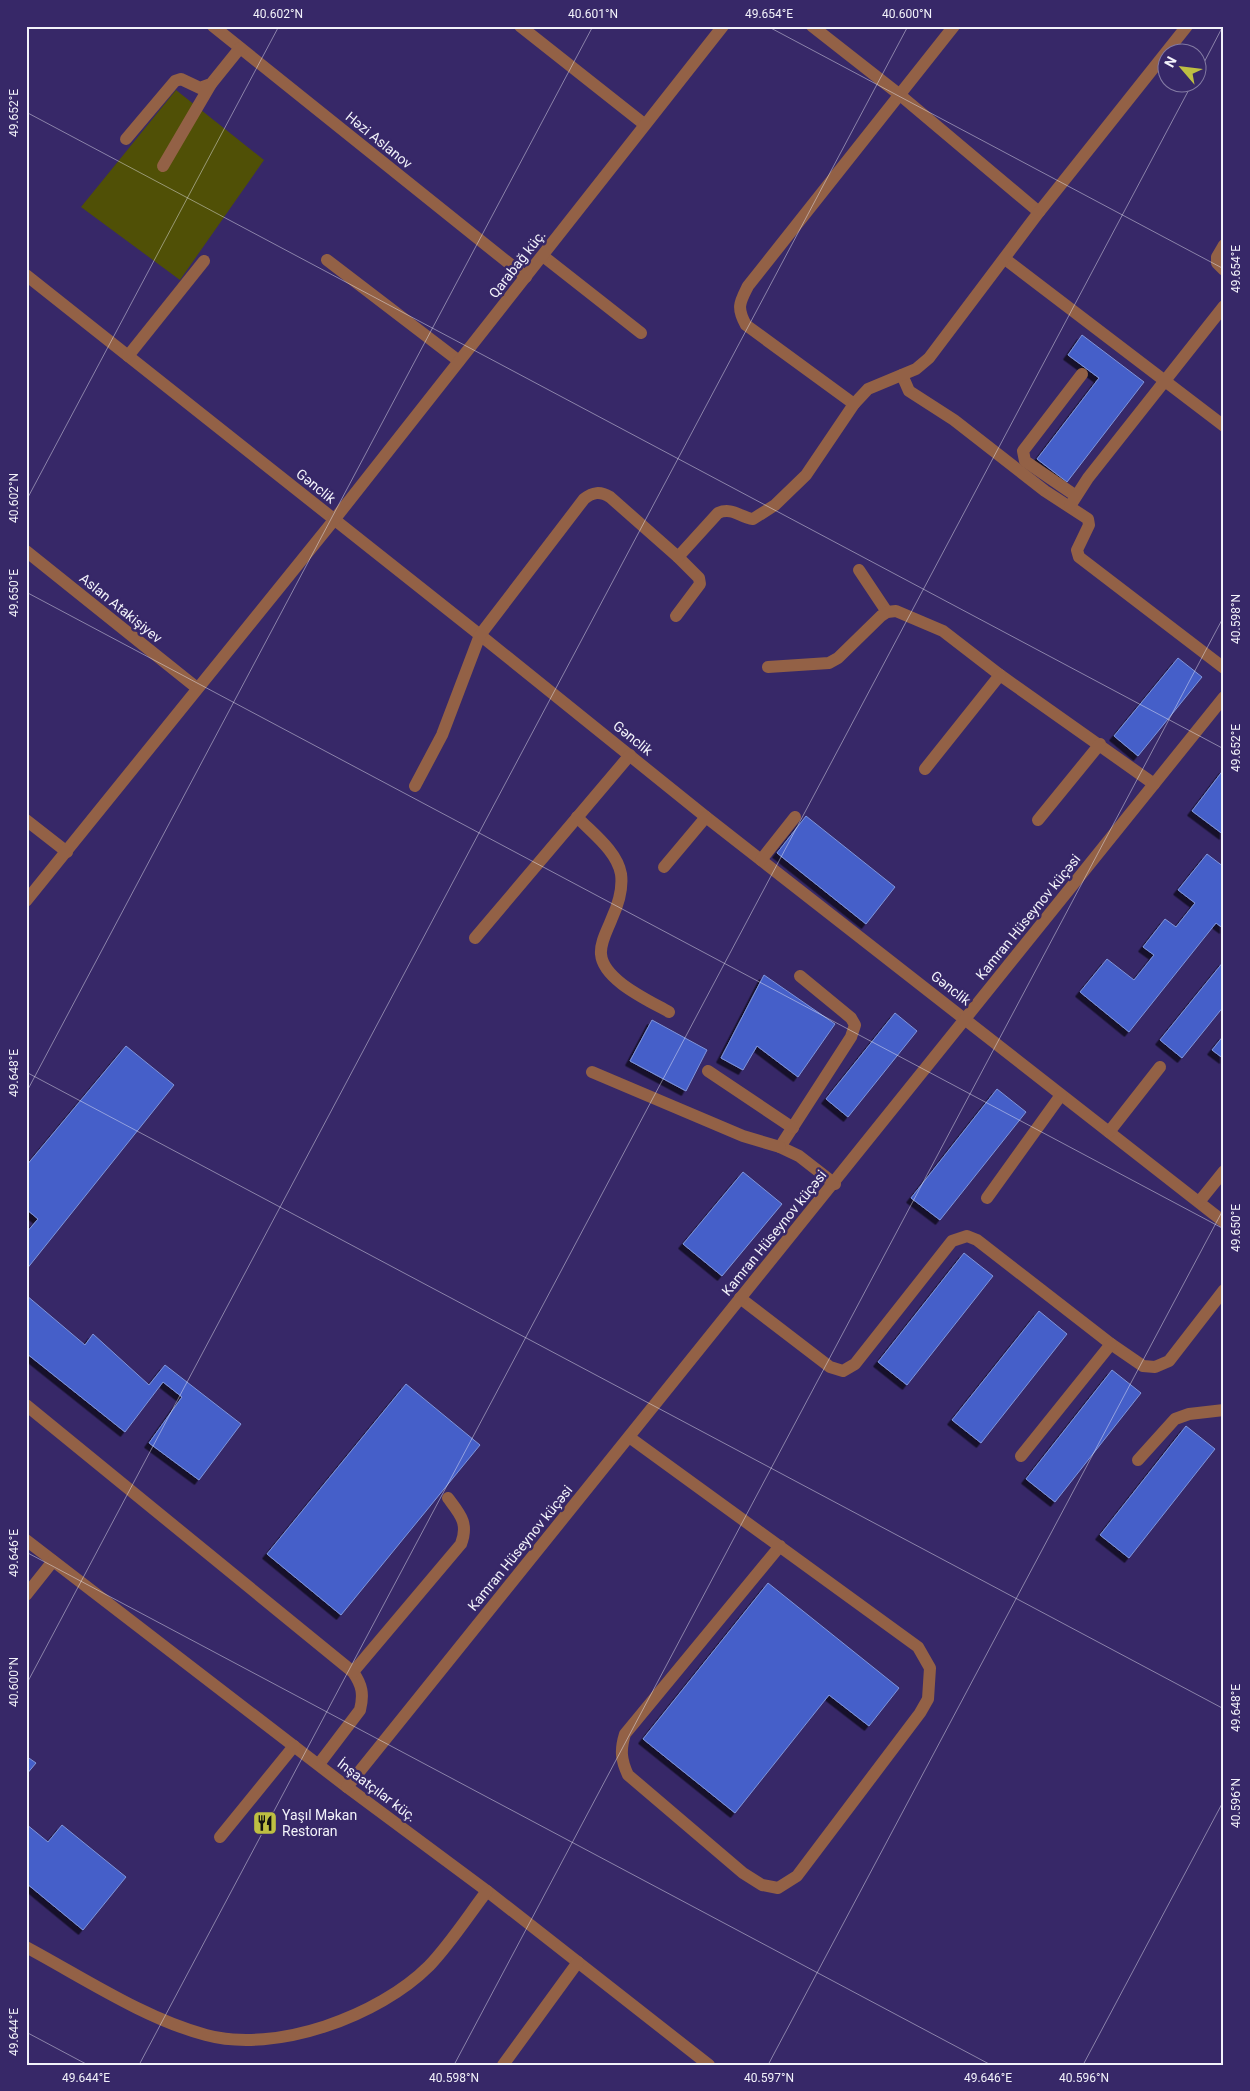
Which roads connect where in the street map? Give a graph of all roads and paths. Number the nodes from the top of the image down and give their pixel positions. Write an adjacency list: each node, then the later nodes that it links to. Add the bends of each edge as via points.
1 (213, 26): 7 (street, Həzi Aslanov)
2 (520, 26): 10 (street)
3 (723, 26): 10 (street, Qarabağ küç.)
4 (812, 26): 9 (street)
5 (954, 26): 9 (street)
6 (1187, 26): 13 (street)
7 (240, 48): 8 (street); 21 (street, Həzi Aslanov)
8 (211, 84): 11 (street, via 200,88 181,79 175,81); 12 (street)
9 (900, 96): 13 (street); 29 (street, via 748,286 739,312 746,325)
10 (644, 124): 15 (street, Qarabağ küç.)
11 (126, 139)
12 (163, 166)
13 (1039, 212): 16 (street)
14 (1224, 245): 19 (street, via 1217,263)
15 (543, 256): 21 (street, Qarabağ küç.); 23 (street)
16 (1006, 259): 27 (street, via 929,358); 28 (street)
17 (327, 260): 25 (street)
18 (204, 261): 24 (street)
19 (1224, 270)
20 (26, 275): 24 (street, Gənclik)
21 (526, 277): 25 (street, Qarabağ küç.)
22 (1224, 306): 28 (street)
23 (641, 333)
24 (128, 356): 32 (street, Gənclik)
25 (459, 361): 32 (street, Qarabağ küç.)
26 (1082, 374): 31 (street, via 1023,451 1025,462)
27 (902, 375): 29 (street, via 868,389); 31 (street, via 910,391 954,420 1045,491)
28 (1165, 381): 30 (street); 31 (street)
29 (854, 404): 34 (street, via 806,475 776,505 754,520 734,511 718,513)
30 (1224, 426)
31 (1073, 501): 40 (street, via 1089,525 1077,550 1079,557)
32 (334, 520): 38 (street, Gənclik); 42 (street, Qarabağ küç.)
33 (26, 551): 42 (street, Aslan Atakişiyev)
34 (678, 557): 37 (street, via 699,578 700,584); 38 (street, via 610,497 590,494)
35 (859, 570): 36 (street)
36 (887, 612): 39 (street, via 829,663); 41 (street, via 896,611 943,631)
37 (676, 616)
38 (480, 635): 45 (street, Gənclik); 48 (street, via 442,735)
39 (768, 667)
40 (1224, 668)
41 (1000, 675): 44 (street); 46 (street)
42 (197, 688): 54 (street, Qarabağ küç.)
43 (1224, 697): 47 (street, Kamran Hüseynov küçəsi)
44 (1100, 744): 47 (street); 53 (street)
45 (630, 754): 49 (street); 50 (street, Gənclik)
46 (925, 770)
47 (1154, 784): 61 (street, Kamran Hüseynov küçəsi)
48 (415, 786)
49 (577, 817): 58 (street); 60 (street, via 611,853 621,873 616,910 603,940 601,954 605,967 632,990)
50 (706, 817): 55 (street, Gənclik); 56 (street)
51 (795, 817): 55 (street)
52 (26, 820): 54 (street)
53 (1038, 820)
54 (67, 852): 57 (street, Qarabağ küç.)
55 (761, 860): 61 (street, Gənclik)
56 (664, 867)
57 (26, 901)
58 (475, 938)
59 (800, 976): 66 (street, via 851,1018 855,1025 851,1037)
60 (668, 1012)
61 (966, 1018): 65 (street, Gənclik); 70 (street, Kamran Hüseynov küçəsi)
62 (1160, 1067): 67 (street)
63 (592, 1072): 68 (street, via 743,1136)
64 (708, 1072): 66 (street)
65 (1061, 1095): 67 (street, Gənclik); 71 (street)
66 (793, 1128): 68 (street)
67 (1109, 1132): 72 (street, Gənclik)
68 (780, 1148): 70 (street, via 799,1156)
69 (1224, 1171): 72 (street)
70 (834, 1184): 75 (street, Kamran Hüseynov küçəsi)
71 (987, 1198)
72 (1199, 1202): 73 (street, Gənclik)
73 (1224, 1222)
74 (1224, 1290): 76 (street, via 1169,1361 1155,1367 1143,1366)
75 (740, 1298): 76 (street, via 830,1366 843,1371 855,1364 952,1241 967,1236 977,1240); 79 (street, Kamran Hüseynov küçəsi)
76 (1111, 1344): 80 (street)
77 (26, 1405): 87 (street)
78 (1224, 1410): 81 (street, via 1189,1414 1176,1419)
79 (629, 1437): 84 (street); 90 (street, Kamran Hüseynov küçəsi)
80 (1021, 1456)
81 (1138, 1460)
82 (448, 1498): 87 (street, via 462,1518 465,1533 461,1544)
83 (26, 1540): 85 (street, İnşaatçılar küç.)
84 (780, 1546): 84 (street, via 918,1647 930,1668 928,1699 920,1713 797,1876 778,1888 762,1885 743,1873 628,1775 620,1748 625,1734)
85 (53, 1561): 86 (street); 88 (street, İnşaatçılar küç.)
86 (26, 1595)
87 (353, 1672): 89 (street, via 362,1684 360,1710)
88 (294, 1746): 89 (street, İnşaatçılar küç.); 91 (street)
89 (319, 1764): 90 (street, İnşaatçılar küç.)
90 (347, 1787): 92 (street, İnşaatçılar küç.)
91 (220, 1836)
92 (487, 1891): 93 (street, via 429,1965 404,1988 376,2006 333,2024 290,2035 225,2040 189,2030 143,2010); 94 (street, İnşaatçılar küç.)
93 (26, 1947)
94 (578, 1962): 95 (street); 96 (street, İnşaatçılar küç.)
95 (503, 2065)
96 (709, 2065)

